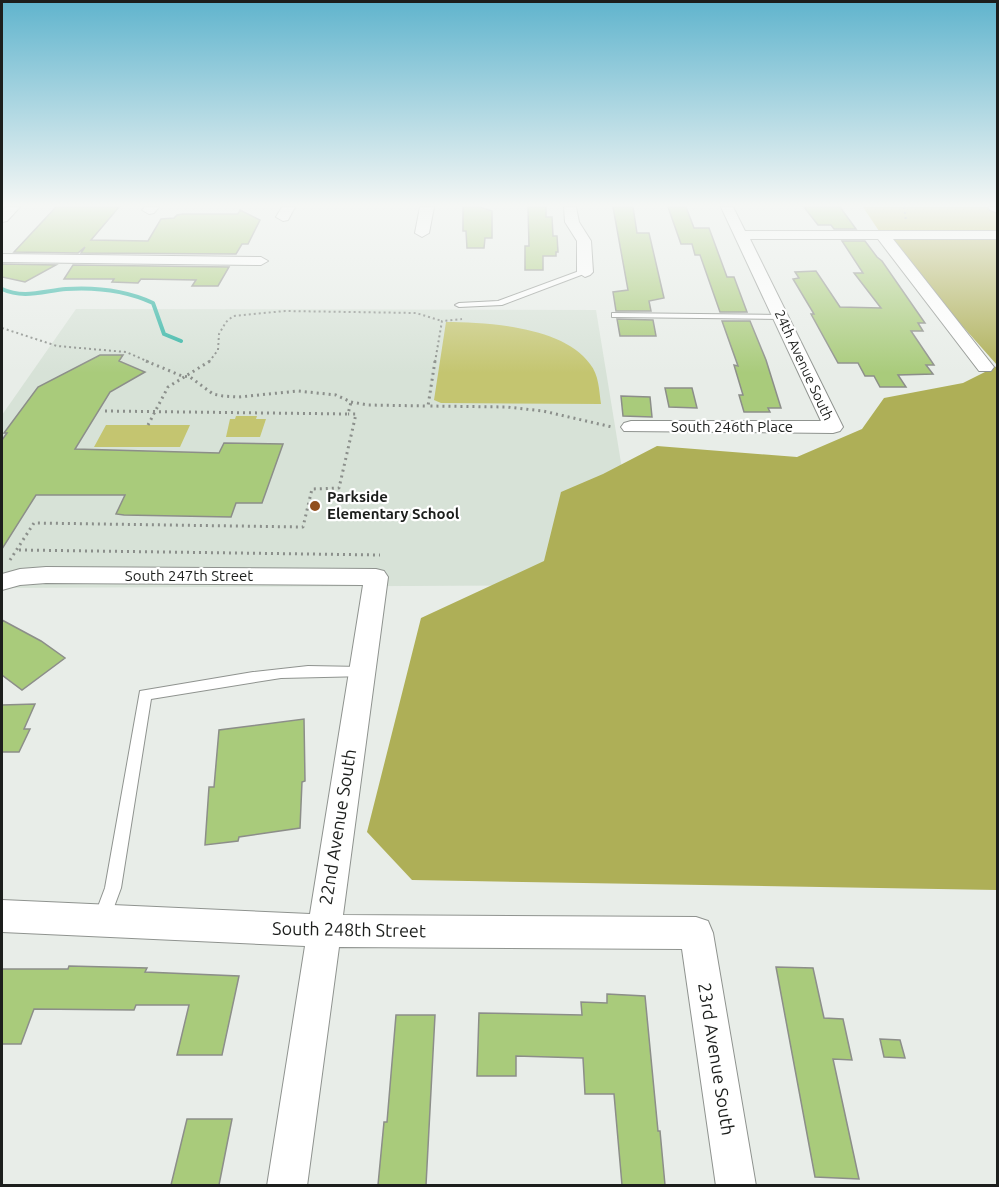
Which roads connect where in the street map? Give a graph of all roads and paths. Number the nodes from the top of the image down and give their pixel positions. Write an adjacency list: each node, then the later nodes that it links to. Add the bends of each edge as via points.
1 (585, 262): 4 (street)
2 (755, 262): 8 (street, 24th Avenue South)
3 (903, 262): 11 (street)
4 (585, 272): 5 (lane)
5 (498, 303): 6 (lane); 9 (path, via 500,307 475,318)
6 (459, 305)
7 (615, 315): 8 (lane)
8 (781, 317): 20 (street, 24th Avenue South)
9 (442, 321): 12 (path, via 416,313 293,311 233,316 219,334 218,350 207,364); 14 (path)
10 (2, 328): 12 (path, via 57,346 126,352)
11 (985, 367)
12 (188, 377): 13 (path, via 213,394 238,397 321,392); 16 (path, via 168,387)
13 (351, 402): 14 (path); 17 (path)
14 (428, 406): 19 (path, via 507,406)
15 (105, 411): 16 (path)
16 (155, 412): 17 (path); 18 (path)
17 (348, 414): 21 (path, via 356,414 339,488 312,489 303,527 34,524)
18 (148, 425)
19 (623, 427): 20 (street, South 246th Place)
20 (833, 427)
21 (19, 550): 22 (path); 23 (path)
22 (378, 566): 23 (street, South 247th Street, via 20,577); 24 (street, 22nd Avenue South)
23 (4, 573)
24 (362, 672): 26 (lane, via 338,669 145,695 113,888); 27 (street, 22nd Avenue South)
25 (2, 916): 26 (street, South 248th Street)
26 (100, 921): 27 (street, South 248th Street)
27 (322, 931): 28 (street, South 248th Street); 29 (street, 22nd Avenue South)
28 (696, 933): 30 (street, 23rd Avenue South)
29 (287, 1185)
30 (736, 1185)

